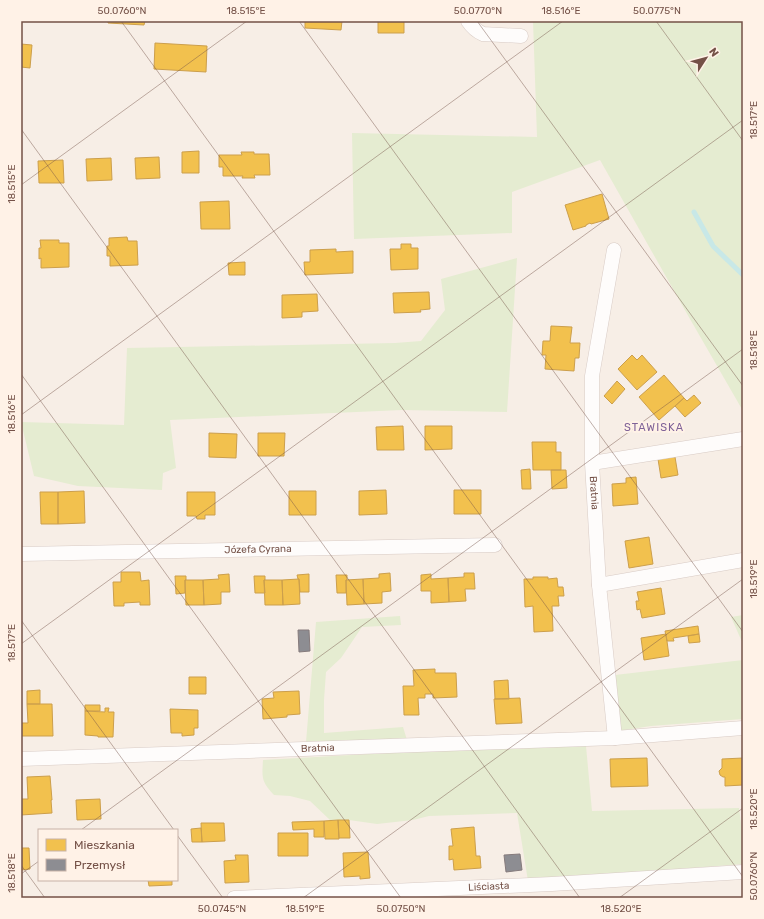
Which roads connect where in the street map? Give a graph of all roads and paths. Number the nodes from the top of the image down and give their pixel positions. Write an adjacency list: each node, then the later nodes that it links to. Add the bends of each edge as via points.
1 (468, 21): 2 (street, via 474,29 483,34)
2 (521, 36)
3 (614, 250): 5 (street, Bratnia, via 592,376)
4 (743, 439): 5 (street)
5 (592, 463): 9 (street, Bratnia)
6 (495, 545): 7 (street, Józefa Cyrana)
7 (21, 554)
8 (743, 560): 9 (street)
9 (599, 585): 11 (street, Bratnia)
10 (743, 728): 11 (street, Bratnia)
11 (615, 738): 12 (street, Bratnia)
12 (21, 760)
13 (743, 872): 14 (street, Liściasta, via 552,884)
14 (234, 898)

